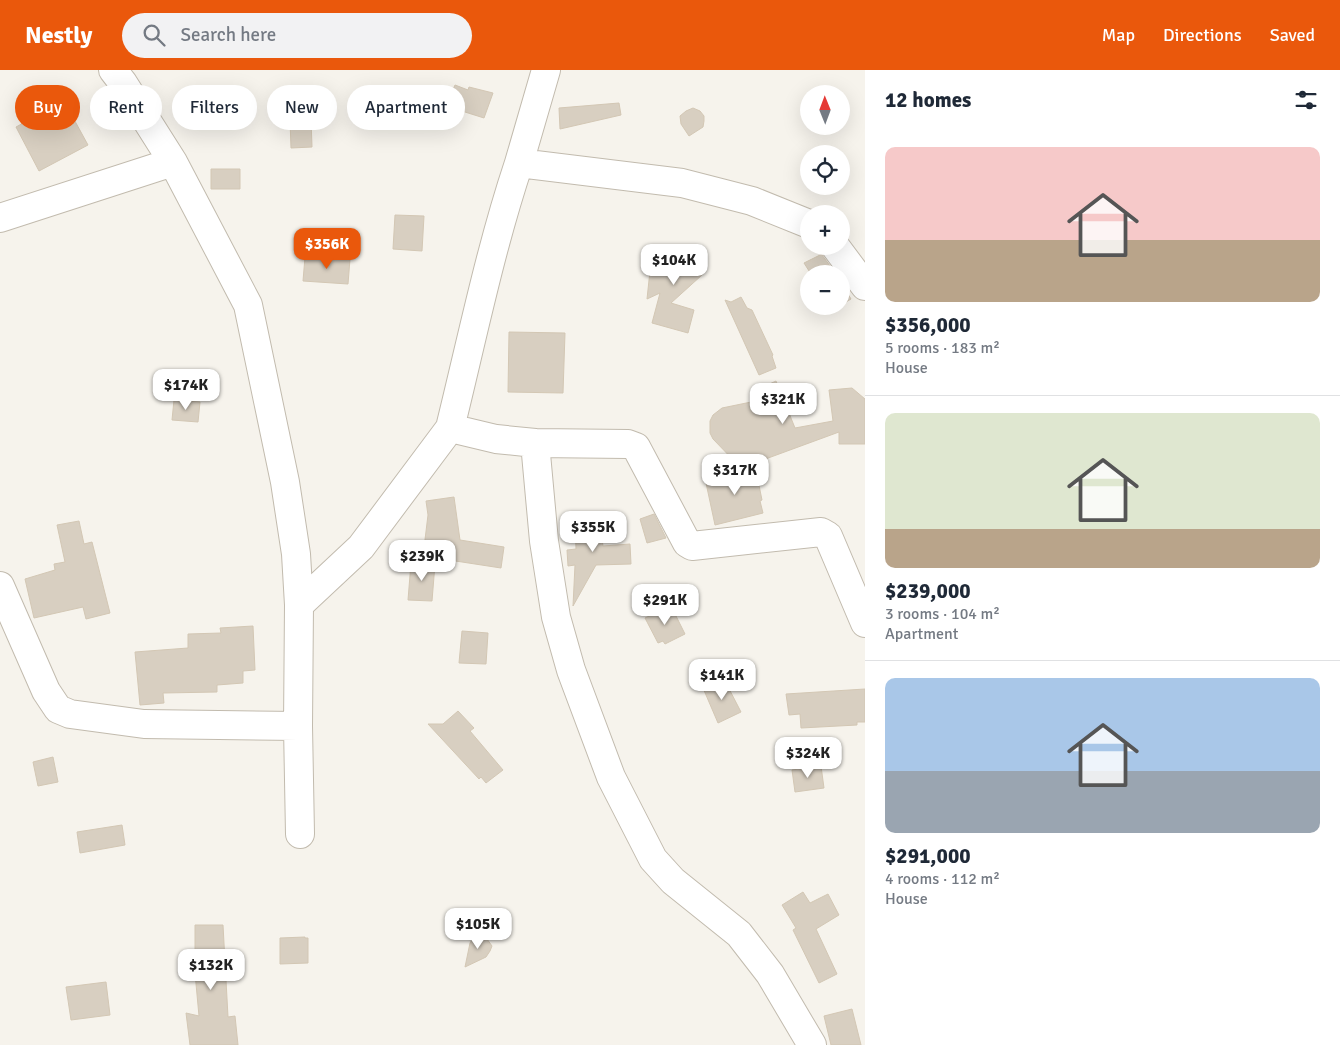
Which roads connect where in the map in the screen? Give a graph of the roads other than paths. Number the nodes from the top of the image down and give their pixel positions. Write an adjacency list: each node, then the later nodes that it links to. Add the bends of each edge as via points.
1 (113, 70): 3 (street)
2 (546, 70): 4 (street)
3 (173, 162): 5 (street); 12 (street, via 248,305 284,482 296,554)
4 (519, 163): 6 (street, via 682,183 752,201); 9 (street, via 487,269)
5 (0, 218)
6 (800, 220)
7 (842, 255): 8 (street)
8 (865, 286)
9 (450, 428): 10 (street, via 496,439); 12 (street, via 361,547)
10 (535, 442): 13 (street, via 628,444 636,447 687,543 692,546 822,532 828,536); 16 (street, via 544,541 556,617 571,670 611,778 653,859 673,881 739,934 770,974)
11 (0, 586): 14 (street, via 46,691 58,709 70,714 144,724)
12 (299, 605): 14 (street)
13 (865, 623)
14 (298, 726): 15 (street)
15 (300, 834)
16 (812, 1045)

